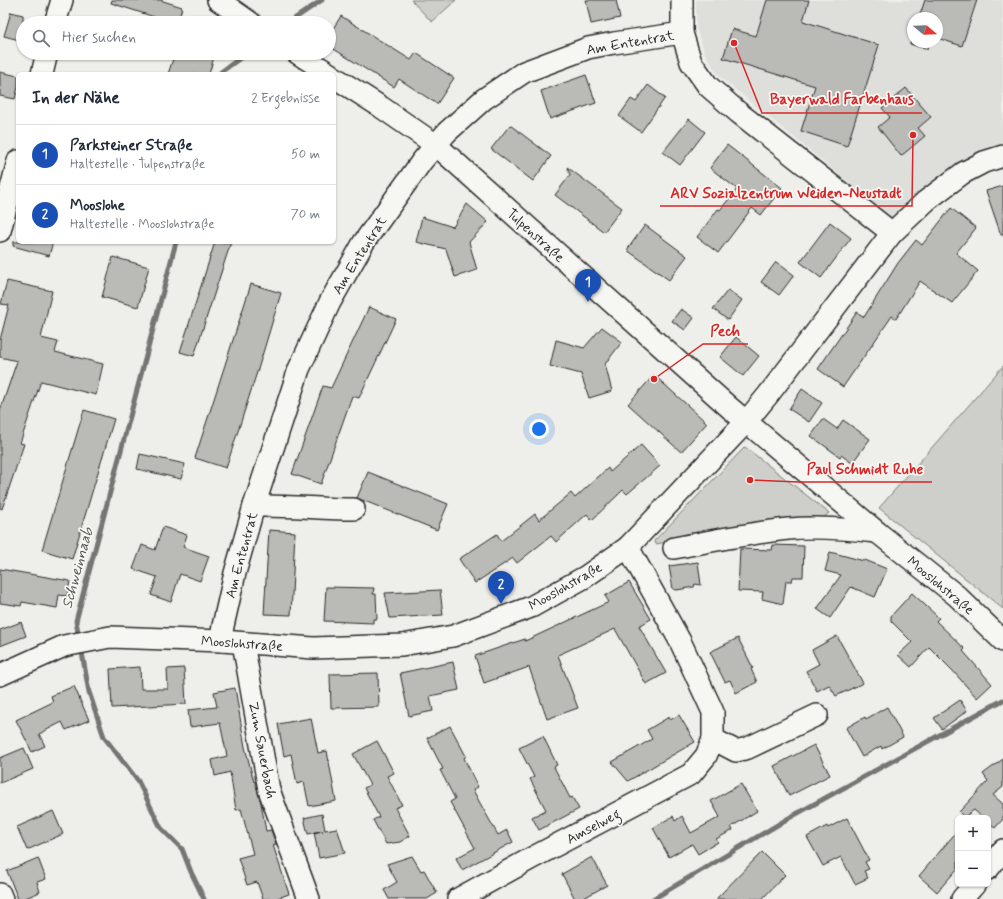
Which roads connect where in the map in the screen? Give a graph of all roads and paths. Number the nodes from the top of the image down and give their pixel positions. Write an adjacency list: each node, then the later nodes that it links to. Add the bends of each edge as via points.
1 (62, 0): 4 (street)
2 (218, 0): 5 (street)
3 (682, 0): 6 (street)
4 (57, 16)
5 (241, 16)
6 (682, 33): 12 (street, Am Ententrat, via 588,48 524,72 484,99); 16 (street, via 691,62 708,86)
7 (45, 60): 9 (street)
8 (308, 60): 10 (street)
9 (42, 72)
10 (327, 72)
11 (336, 78): 12 (street, Tulpenstraße)
12 (436, 145): 17 (street, Tulpenstraße); 18 (street, Am Ententrat, via 364,242 330,302 299,369)
13 (1003, 156): 16 (street, via 962,173 926,201)
14 (16, 169): 15 (street)
15 (0, 231)
16 (892, 233): 17 (street)
17 (746, 422): 20 (street, Mooslohstraße); 21 (street, Mooslohstraße)
18 (254, 506): 19 (street); 23 (street, Am Ententrat, via 235,572)
19 (354, 509)
20 (877, 532): 22 (street, via 790,529); 24 (street, Mooslohstraße, via 957,596)
21 (628, 547): 25 (street, Mooslohstraße, via 585,577 531,608 453,636 402,645 320,648); 28 (street, Amselweg, via 680,641 713,712)
22 (674, 548)
23 (222, 641): 25 (street, Mooslohstraße); 26 (street, Mooslohstraße, via 110,636 64,646)
24 (1003, 641)
25 (243, 642): 34 (street, Zum Sauerbach, via 269,790)
26 (0, 675)
27 (817, 715): 28 (street, via 748,748 736,751)
28 (713, 739): 35 (street, Amselweg, via 706,756 692,774)
29 (1003, 850): 30 (street)
30 (991, 865)
31 (972, 887): 36 (street)
32 (0, 894): 33 (street)
33 (2, 899)
34 (309, 899)
35 (458, 899)
36 (962, 899)

